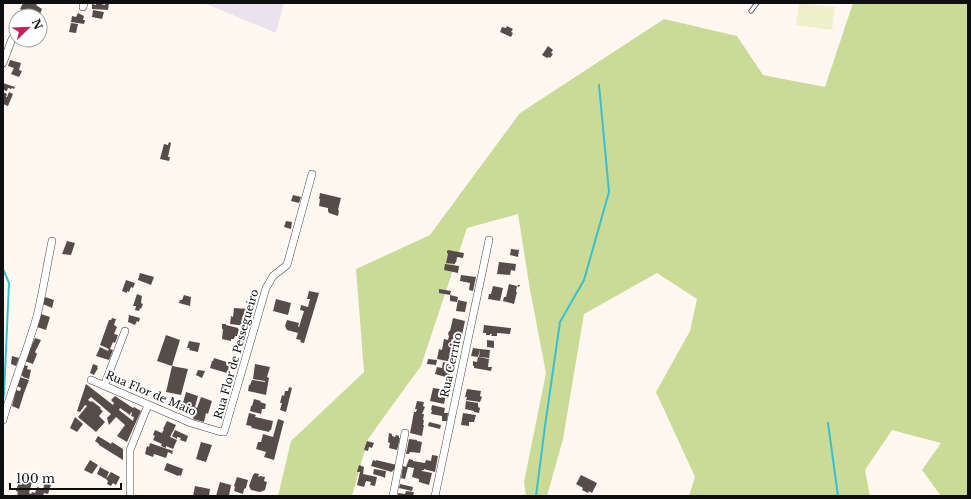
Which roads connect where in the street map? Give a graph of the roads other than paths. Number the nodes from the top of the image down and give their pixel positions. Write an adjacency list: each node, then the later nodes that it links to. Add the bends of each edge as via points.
1 (757, 3): 2 (lane)
2 (752, 11)
3 (9, 48): 4 (street)
4 (3, 63)
5 (312, 174): 13 (street, Rua Flor de Pessegueiro, via 287,265 273,276 266,288)
6 (489, 240): 17 (street, Rua Cerrito)
7 (52, 241): 12 (street, via 37,314)
8 (126, 331): 10 (street)
9 (91, 380): 10 (street, Rua Flor de Maio)
10 (104, 386): 11 (street, Rua Flor de Maio)
11 (148, 405): 13 (street, Rua Flor de Maio, via 191,423); 15 (street, via 130,450)
12 (3, 420)
13 (224, 432)
14 (405, 433): 16 (street)
15 (130, 496)
16 (393, 496)
17 (435, 496)

